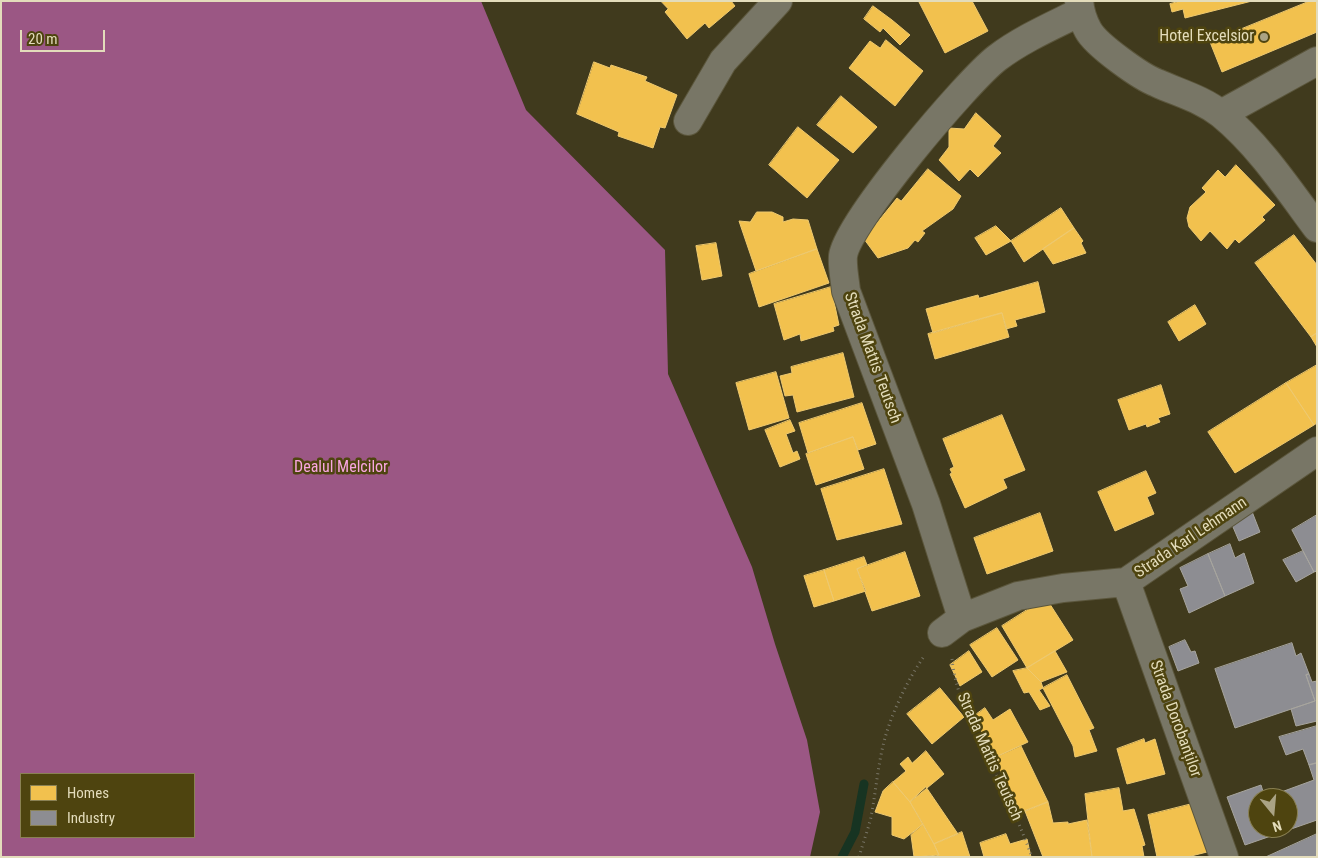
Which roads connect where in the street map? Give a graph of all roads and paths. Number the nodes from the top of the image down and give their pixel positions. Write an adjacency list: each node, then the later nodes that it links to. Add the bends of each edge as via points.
1 (778, 1): 5 (street, via 723,61)
2 (1080, 7): 4 (street, via 1089,32 1121,61 1155,83 1193,96); 9 (street, Strada Mattis Teutsch, via 996,59 953,102 863,214 843,256 846,291 926,504)
3 (1317, 61): 4 (street)
4 (1221, 114): 6 (street, via 1275,171)
5 (688, 121)
6 (1317, 228)
7 (1317, 451): 8 (street, Strada Karl Lehmann)
8 (1126, 582): 9 (street, Strada Karl Lehmann, via 1018,596); 12 (street, Strada Dorobanților)
9 (951, 626): 10 (path, via 914,670 891,721 871,816); 11 (path, Strada Mattis Teutsch, via 953,675)
10 (858, 857)
11 (1032, 857)
12 (1224, 857)

